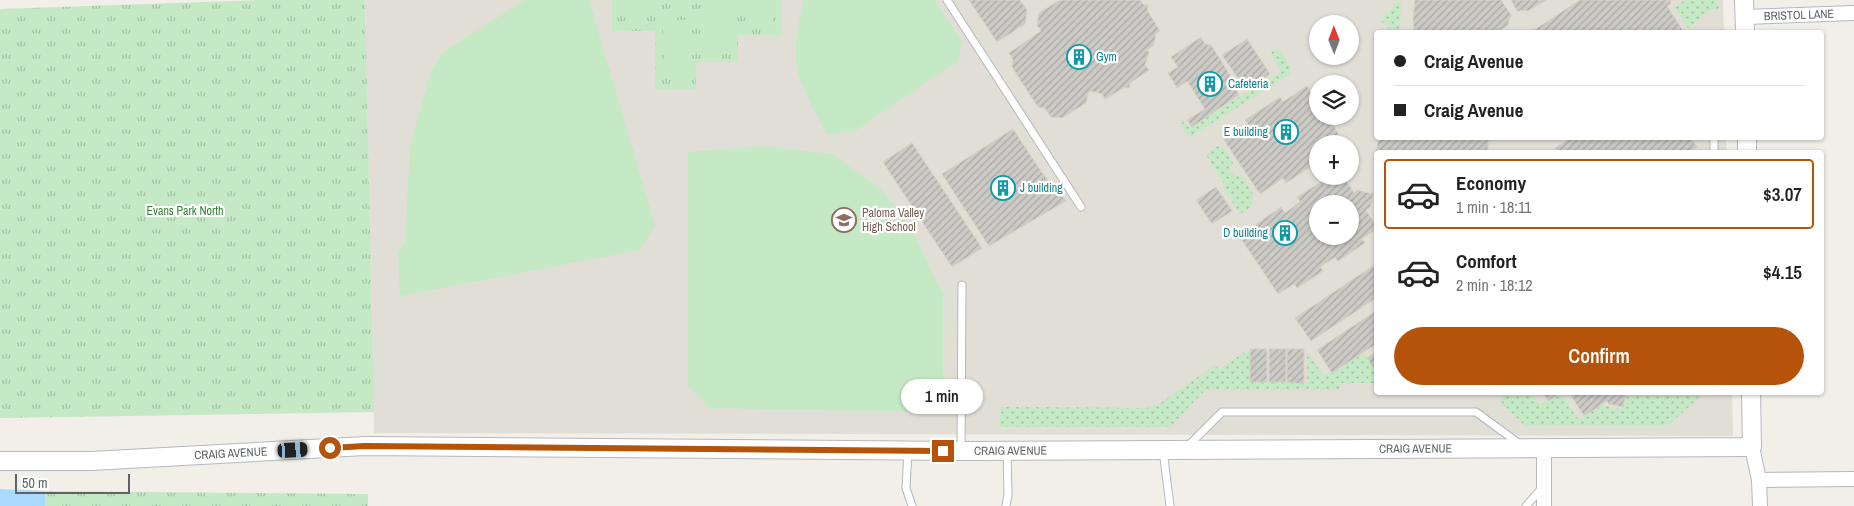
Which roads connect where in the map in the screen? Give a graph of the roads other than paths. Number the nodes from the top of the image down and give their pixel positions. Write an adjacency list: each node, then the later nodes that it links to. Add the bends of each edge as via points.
1 (947, 0): 4 (lane)
2 (1854, 14): 3 (street, BRISTOL LANE)
3 (1745, 17)
4 (1081, 207)
5 (962, 285): 13 (lane)
6 (1752, 395): 7 (street)
7 (1752, 447): 9 (street, CRAIG AVENUE); 17 (street)
8 (1525, 448): 9 (street, CRAIG AVENUE); 11 (street, CRAIG AVENUE); 11 (lane, via 1476,412 1222,412)
9 (1544, 448): 18 (street)
10 (1163, 450): 11 (street, CRAIG AVENUE); 14 (street, CRAIG AVENUE); 21 (lane)
11 (1184, 450)
12 (908, 451): 13 (street, CRAIG AVENUE); 15 (street, CRAIG AVENUE, via 365,446 91,461); 19 (lane, via 906,488)
13 (961, 451): 14 (street, CRAIG AVENUE)
14 (1007, 451): 20 (lane)
15 (0, 461)
16 (1854, 479): 17 (street)
17 (1759, 480): 24 (street)
18 (1544, 486): 22 (lane); 23 (street)
19 (912, 506)
20 (1006, 506)
21 (1170, 506)
22 (1526, 506)
23 (1544, 506)
24 (1760, 506)

